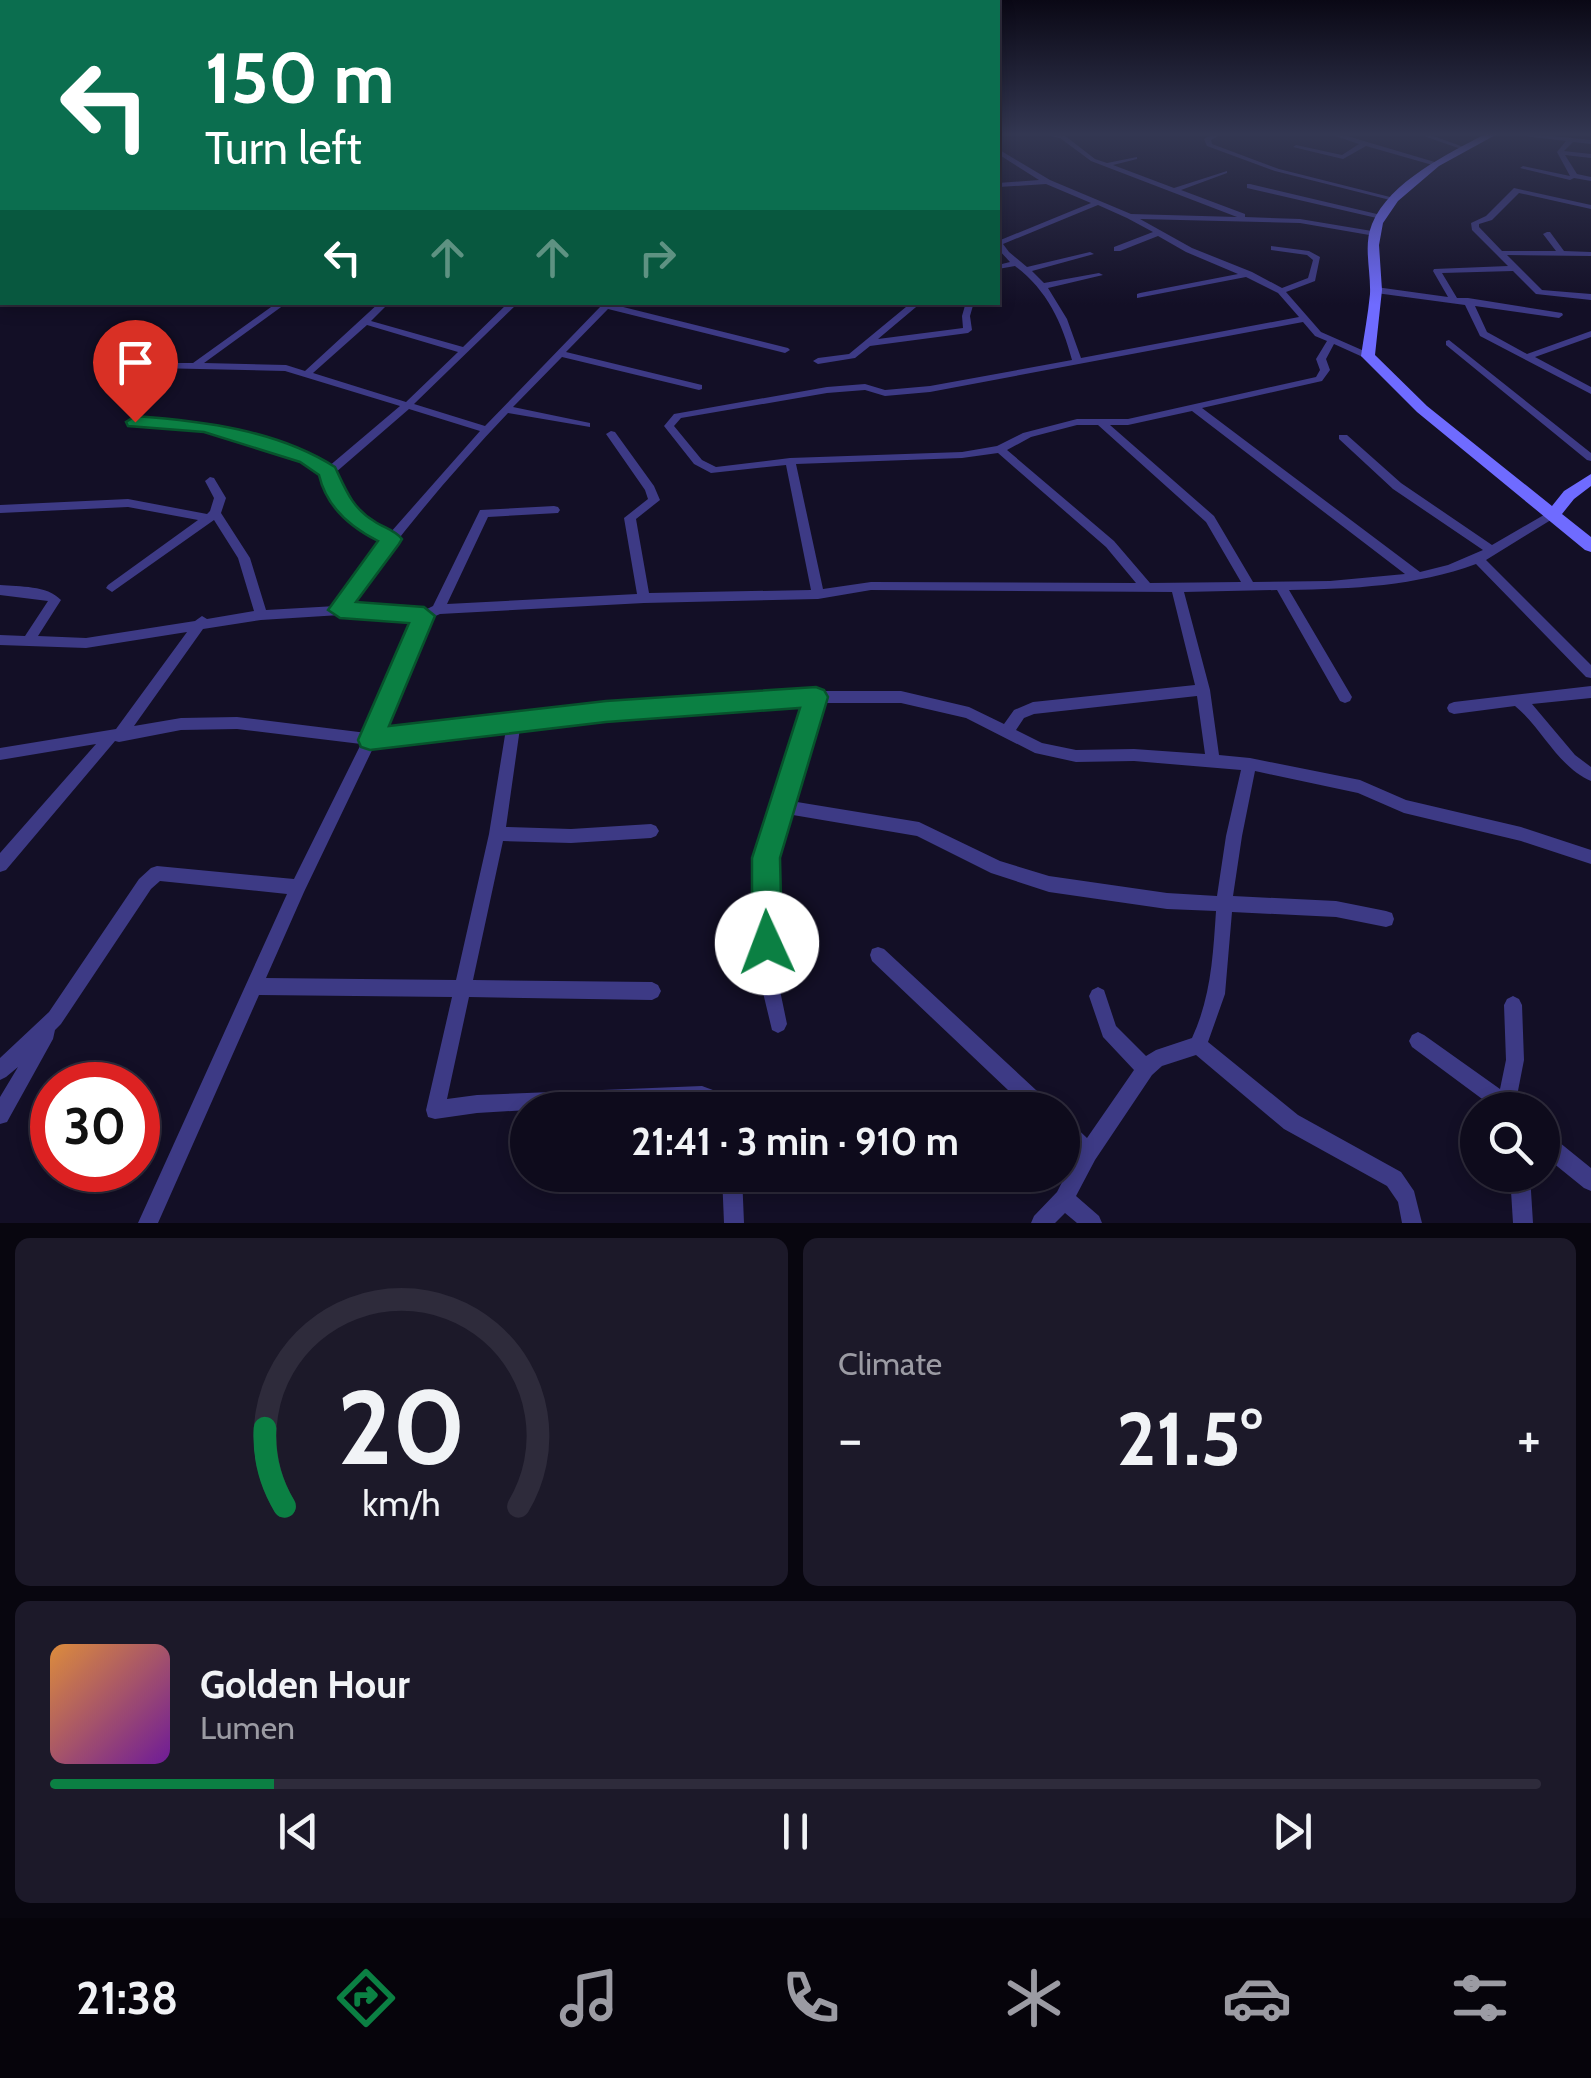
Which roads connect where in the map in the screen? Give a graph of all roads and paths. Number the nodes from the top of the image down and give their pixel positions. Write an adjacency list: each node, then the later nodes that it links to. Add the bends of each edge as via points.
1 (1066, 190): 11 (street)
2 (1175, 190): 15 (street)
3 (1267, 190): 14 (street)
4 (1357, 190): 10 (street)
5 (1406, 190): 10 (street)
6 (1517, 190): 23 (street, via 1475,223)
7 (1517, 190): 9 (street)
8 (1561, 190): 9 (street)
9 (1554, 198): 12 (street)
10 (1394, 200): 14 (street)
11 (1097, 203): 13 (street); 19 (street)
12 (1591, 207)
13 (1130, 216): 15 (street); 16 (street)
14 (1382, 217): 17 (street)
15 (1249, 219): 17 (street)
16 (1158, 233): 22 (street); 31 (street)
17 (1375, 234): 34 (street)
18 (1547, 234): 24 (street)
19 (1000, 243)
20 (1000, 245): 27 (street)
21 (1274, 248): 35 (street, via 1316,259 1312,279)
22 (1117, 249)
23 (1501, 253): 24 (street); 29 (street)
24 (1561, 253): 26 (street)
25 (1090, 254): 30 (street)
26 (1591, 254)
27 (1018, 262): 28 (street); 30 (street)
28 (1000, 266)
29 (1515, 268): 37 (street, via 1539,292); 38 (street, via 1437,271)
30 (1027, 270): 33 (street)
31 (1249, 274): 35 (street); 36 (street)
32 (1099, 275): 33 (street)
33 (1042, 286): 60 (street)
34 (1376, 290): 38 (street); 57 (street)
35 (1282, 291): 48 (street)
36 (1140, 296)
37 (1591, 297)
38 (1452, 298): 39 (street)
39 (1468, 301): 47 (street); 58 (street, via 1483,334)
40 (280, 305): 61 (street)
41 (383, 305): 49 (street)
42 (512, 305): 54 (street)
43 (600, 305): 46 (street)
44 (914, 305): 52 (street)
45 (969, 305): 52 (street, via 964,332)
46 (606, 307): 55 (street); 56 (street)
47 (1559, 315)
48 (1303, 320): 51 (street); 60 (street)
49 (364, 322): 54 (street); 63 (street)
50 (1591, 334): 58 (street)
51 (1332, 342): 57 (street); 67 (street, via 1319,379)
52 (870, 343): 59 (street, via 846,358)
53 (1449, 343): 76 (street)
54 (462, 350): 66 (street)
55 (785, 350)
56 (561, 354): 64 (street); 68 (street)
57 (1368, 356): 84 (street)
58 (1527, 357): 65 (street)
59 (818, 361)
60 (1078, 361): 77 (street, via 900,393 855,387 773,396 670,421 708,469)
61 (197, 364): 62 (street); 63 (street)
62 (154, 366)
63 (307, 374): 66 (street)
64 (699, 387)
65 (1591, 391)
66 (408, 404): 72 (street); 78 (street)
67 (1196, 408): 70 (street); 89 (street)
68 (506, 409): 71 (street); 72 (street)
69 (135, 422): 78 (street, via 240,434)
70 (1102, 423): 75 (street, via 1046,428); 90 (street, via 1210,520)
71 (586, 425)
72 (487, 430): 85 (street)
73 (612, 434): 97 (street, via 654,500 630,518)
74 (1343, 437): 87 (street, via 1397,486)
75 (1000, 450): 77 (street); 93 (street, via 1110,544)
76 (1591, 458)
77 (790, 461): 96 (street)
78 (328, 472): 85 (street, via 333,492 358,520)
79 (1591, 479): 84 (street)
80 (210, 481): 83 (street, via 220,498)
81 (0, 510): 83 (street, via 128,503)
82 (554, 510): 99 (street, via 484,513)
83 (212, 515): 92 (street); 100 (street, via 244,558)
84 (1553, 515): 86 (street); 87 (street)
85 (392, 539): 98 (street)
86 (1591, 546)
87 (1491, 550): 88 (street)
88 (1478, 559): 89 (street); 104 (street)
89 (1418, 577): 91 (street)
90 (1250, 587): 91 (street); 94 (street)
91 (1281, 587): 108 (street)
92 (112, 588)
93 (1147, 588): 94 (street); 96 (street, via 871,586)
94 (1177, 588): 105 (street)
95 (0, 590): 103 (street, via 55,600)
96 (818, 594): 97 (street)
97 (644, 598): 99 (street)
98 (340, 610): 99 (street); 100 (street)
99 (431, 612): 114 (street)
100 (260, 615): 101 (street)
101 (202, 622): 103 (street, via 86,644); 113 (street)
102 (0, 640): 103 (street)
103 (28, 641)
104 (1591, 673)
105 (1204, 690): 112 (street, via 1033,708); 116 (street)
106 (1591, 692): 109 (street)
107 (816, 697): 111 (street); 112 (street, via 901,697); 119 (street)
108 (1345, 697)
109 (1517, 700): 110 (street); 118 (street, via 1545,723 1569,760)
110 (1454, 708)
111 (514, 724): 114 (street); 121 (street)
112 (1006, 731): 116 (street, via 1040,750 1076,756)
113 (114, 737): 114 (street, via 181,724 237,723); 115 (street); 123 (street)
114 (370, 740): 124 (street)
115 (0, 754)
116 (1213, 760): 117 (street)
117 (1250, 764): 122 (street, via 1360,787 1404,806); 125 (street)
118 (1591, 775)
119 (781, 806): 125 (street, via 918,828 1026,880); 134 (street, via 766,858 768,976)
120 (651, 831): 121 (street)
121 (498, 834): 129 (street)
122 (1591, 857)
123 (0, 864)
124 (298, 887): 128 (street); 133 (street, via 157,873)
125 (1224, 907): 126 (street, via 1336,909); 136 (street, via 1223,976)
126 (1386, 918)
127 (878, 954): 139 (street)
128 (256, 986): 129 (street); 151 (street)
129 (462, 988): 130 (street); 142 (street, via 435,1110)
130 (652, 991)
131 (1098, 996): 137 (street, via 1114,1038)
132 (1513, 1004): 141 (street)
133 (55, 1018): 138 (street); 143 (street)
134 (778, 1024)
135 (1418, 1041): 140 (street)
136 (1198, 1045): 137 (street); 155 (street, via 1291,1122 1394,1179)
137 (1146, 1069): 145 (street)
138 (0, 1071)
139 (1024, 1092)
140 (1490, 1092)
141 (1512, 1092)
142 (510, 1106)
143 (0, 1115)
144 (1080, 1145): 145 (street)
145 (1088, 1152): 150 (street)
146 (1560, 1156): 147 (street)
147 (1591, 1181)
148 (733, 1192): 152 (street)
149 (1521, 1192): 156 (street)
150 (1064, 1199): 153 (street); 154 (street)
151 (148, 1223)
152 (734, 1223)
153 (1041, 1223)
154 (1092, 1223)
155 (1412, 1223)
156 (1523, 1223)

